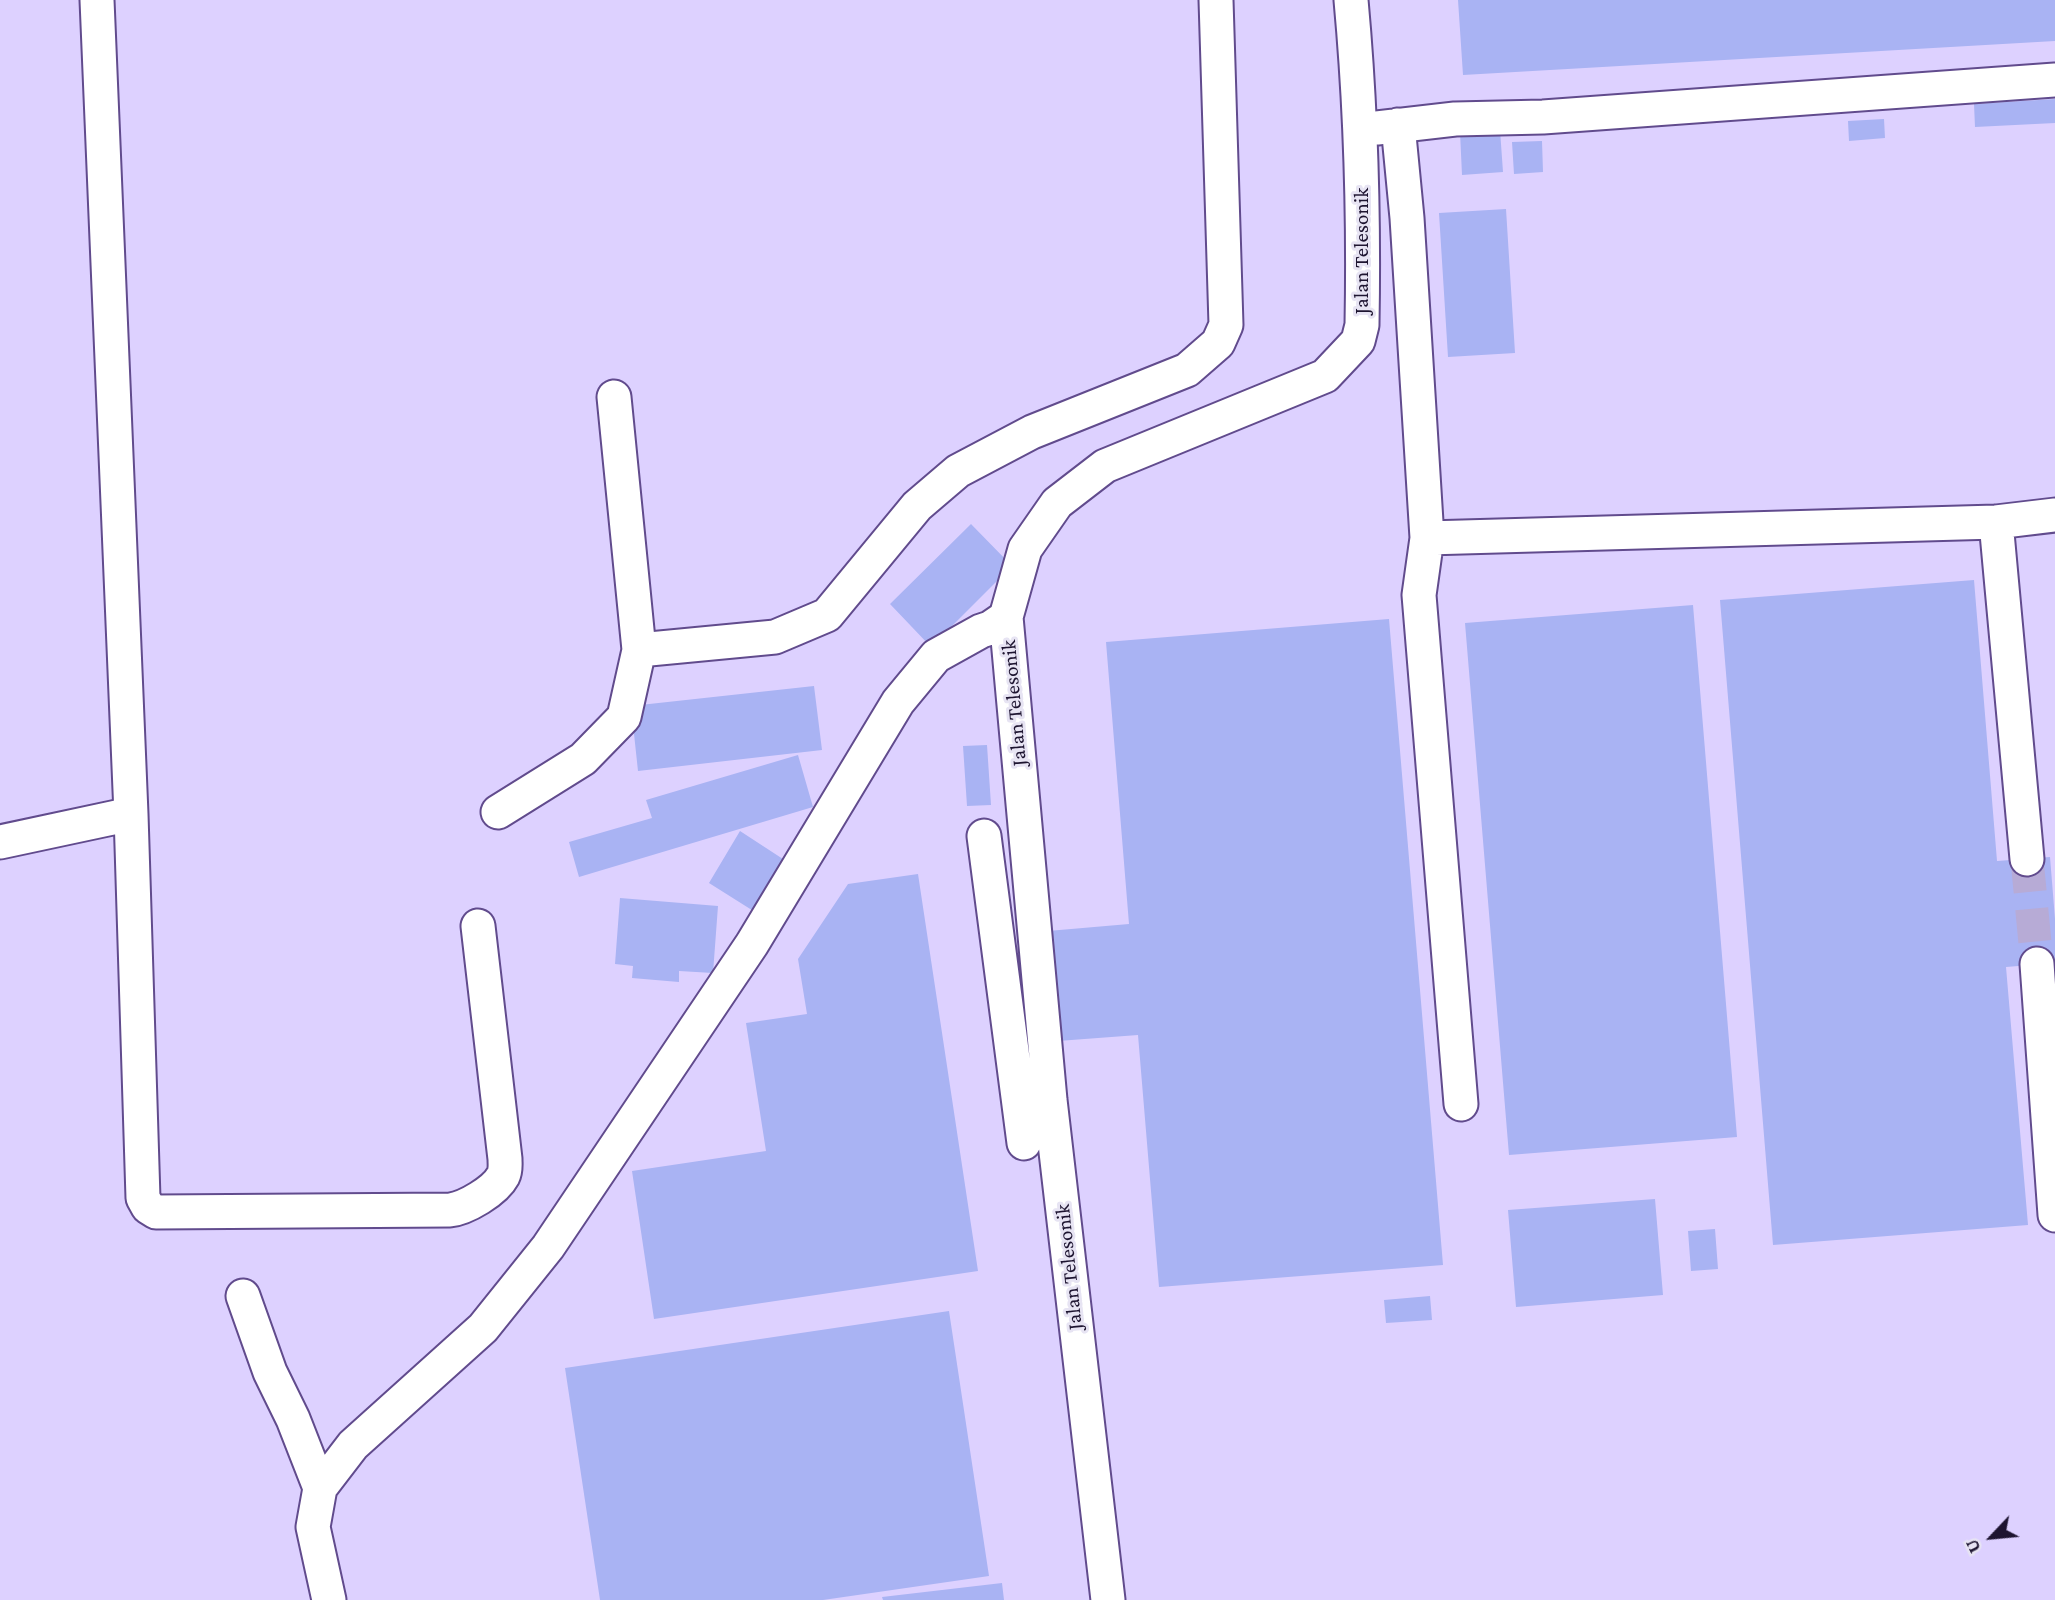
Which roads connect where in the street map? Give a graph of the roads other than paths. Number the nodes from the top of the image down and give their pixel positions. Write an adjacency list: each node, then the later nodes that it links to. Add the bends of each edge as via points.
1 (97, 0): 14 (street)
2 (1216, 0): 12 (street, via 1226,325 1217,343 1187,370 1032,432 958,471 917,506 827,615 775,637)
3 (1351, 0): 6 (street, Jalan Telesonik)
4 (2055, 80): 5 (street)
5 (1398, 125): 6 (street); 10 (street)
6 (1360, 130): 11 (street, Jalan Telesonik, via 1364,208 1359,341 1325,376 1105,466 1057,503 1025,549)
7 (614, 397): 12 (street)
8 (2055, 515): 9 (street)
9 (1996, 522): 10 (street); 17 (street)
10 (1427, 538): 20 (street, via 1419,595)
11 (1006, 617): 15 (street, Jalan Telesonik); 24 (street, via 936,656 898,702 752,944 548,1247 483,1328 352,1445)
12 (639, 650): 13 (street, via 624,717 583,759)
13 (498, 812)
14 (131, 814): 16 (street); 18 (street, via 143,1198 156,1212 450,1210 470,1205 502,1179 505,1159)
15 (1026, 826): 21 (street, via 971,839); 26 (street, Jalan Telesonik, via 1050,1100)
16 (0, 842)
17 (2027, 859)
18 (478, 926)
19 (2037, 964): 22 (street)
20 (1461, 1104)
21 (1024, 1143)
22 (2055, 1215)
23 (243, 1296): 24 (street)
24 (320, 1489): 25 (street, via 313,1527)
25 (329, 1600)
26 (1108, 1600)

